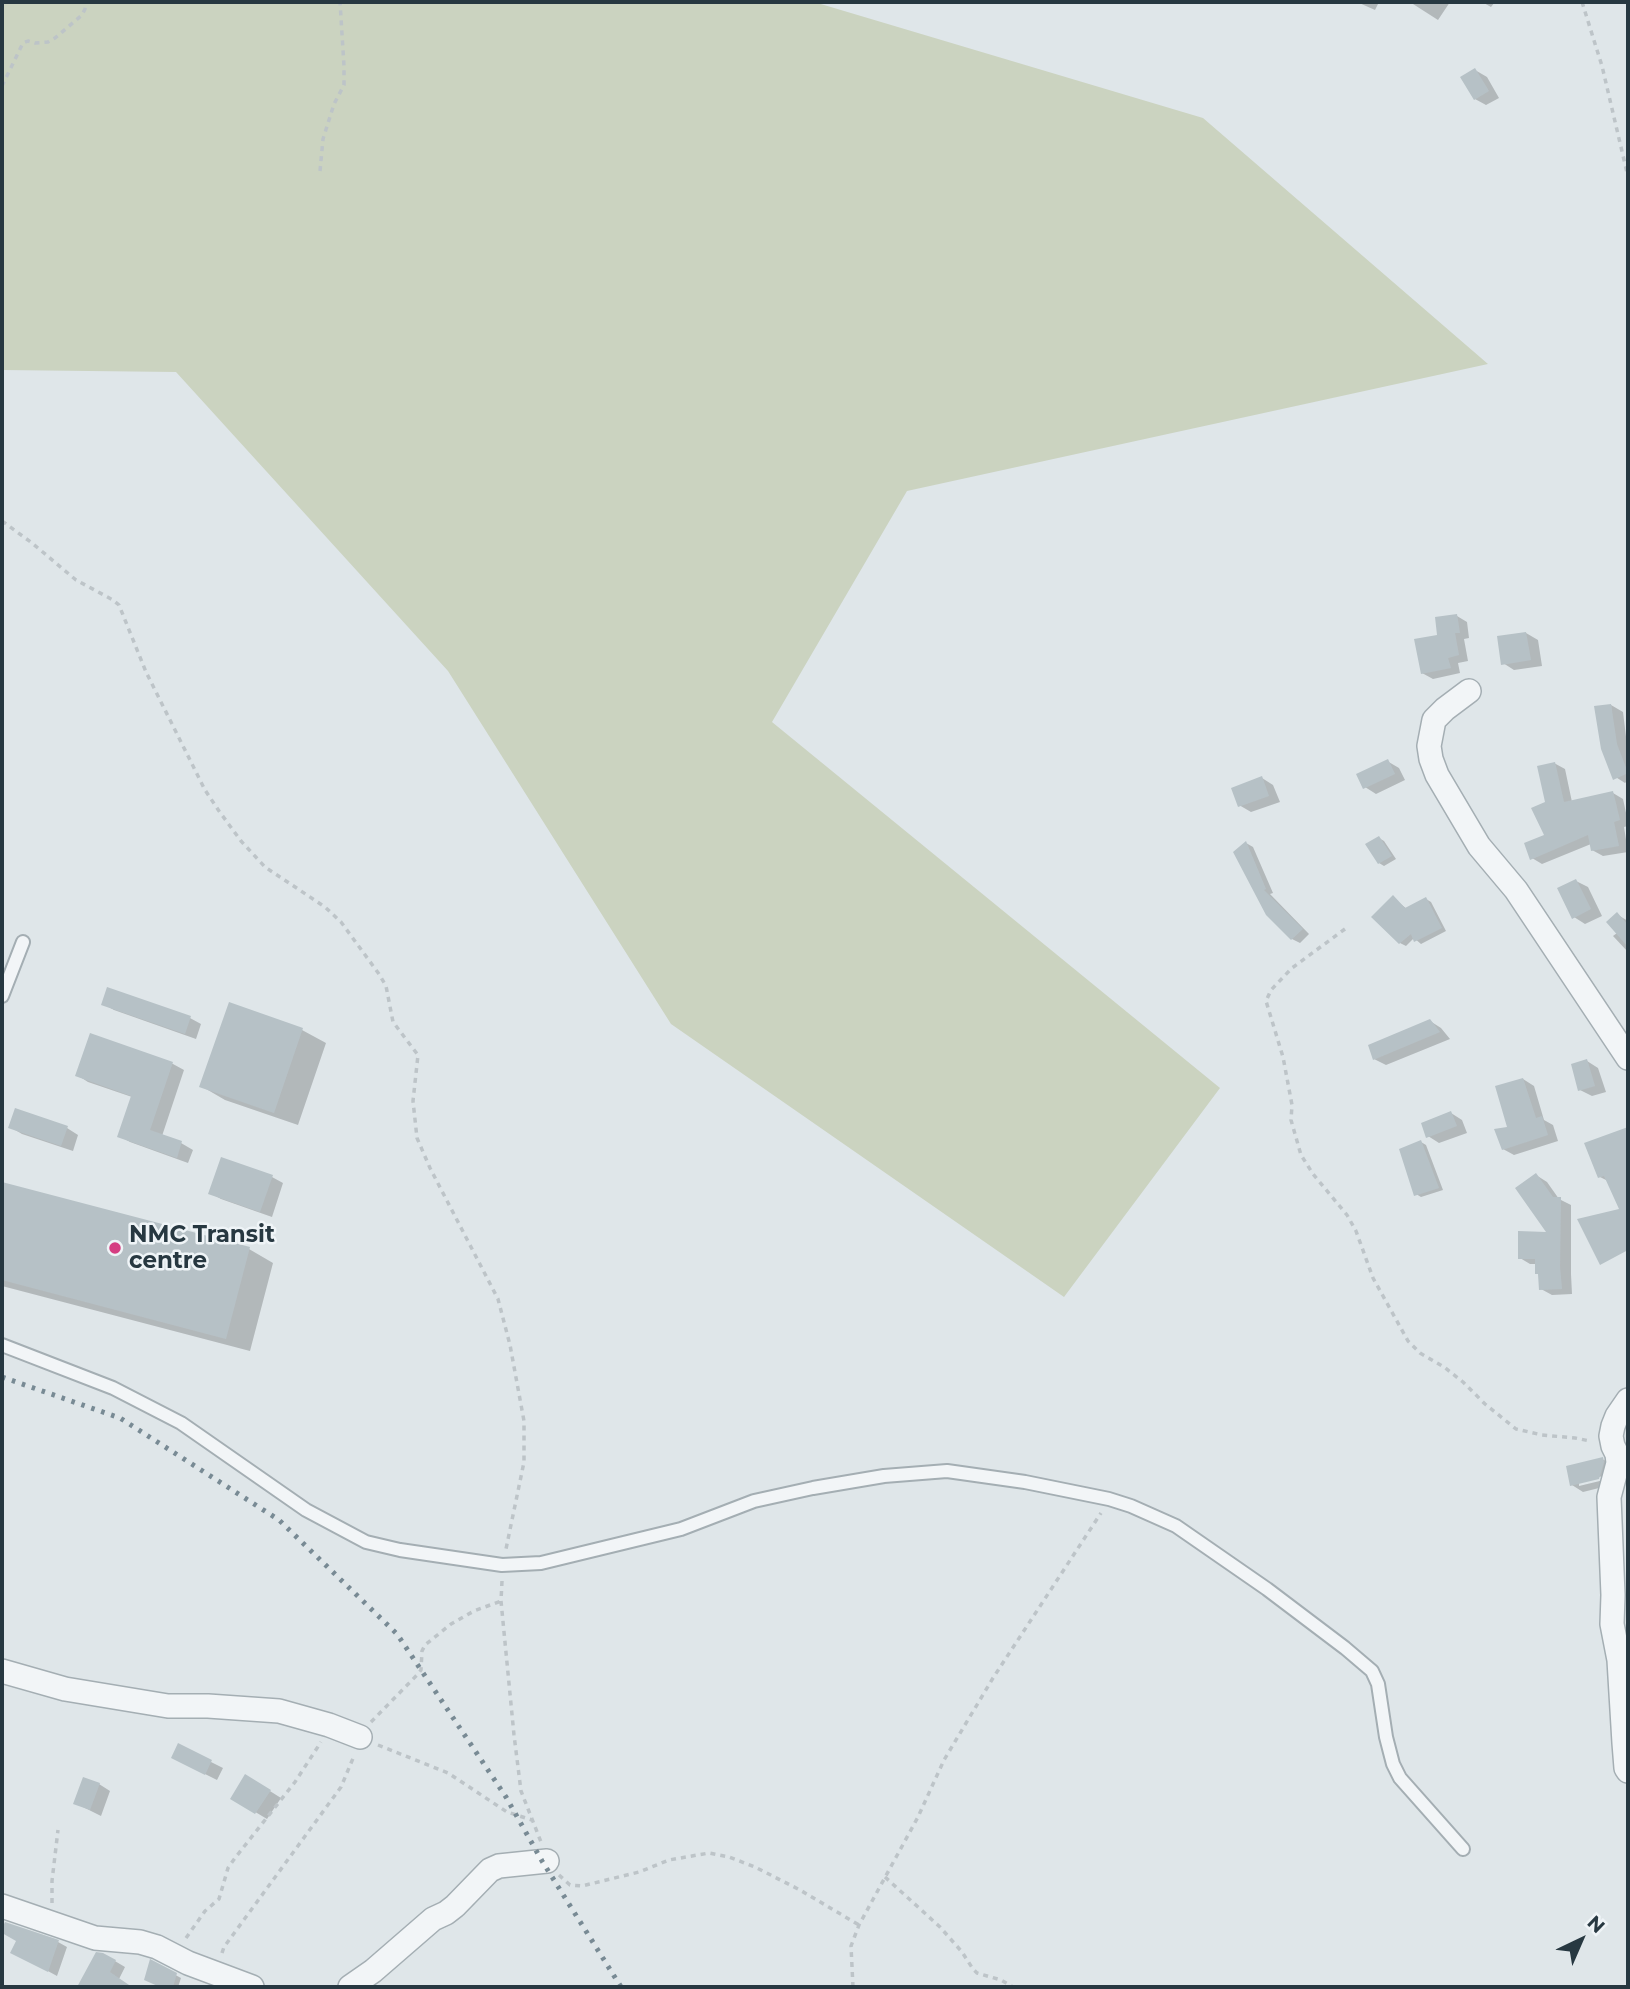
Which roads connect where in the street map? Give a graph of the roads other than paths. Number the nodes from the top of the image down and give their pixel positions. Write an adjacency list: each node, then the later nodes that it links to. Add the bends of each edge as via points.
1 (1469, 691): 4 (street, via 1434,720 1429,746 1437,775 1479,846 1516,890)
2 (23, 942): 3 (lane)
3 (2, 996)
4 (1628, 1058)
5 (2, 1345): 10 (lane, via 113,1388 181,1423 306,1510 366,1542 502,1565 541,1563 681,1529 754,1501 884,1476 947,1471 1110,1499 1176,1526 1372,1671 1396,1771)
6 (1628, 1400): 9 (street, via 1611,1436 1618,1464 1609,1497 1612,1625)
7 (2, 1671): 8 (street, via 65,1689 168,1706 279,1711)
8 (360, 1737)
9 (1628, 1771)
10 (1463, 1849)
11 (547, 1861): 14 (street, via 490,1870 455,1906)
12 (2, 1906): 13 (street, via 95,1938 157,1947)
13 (252, 1987)
14 (350, 1987)

